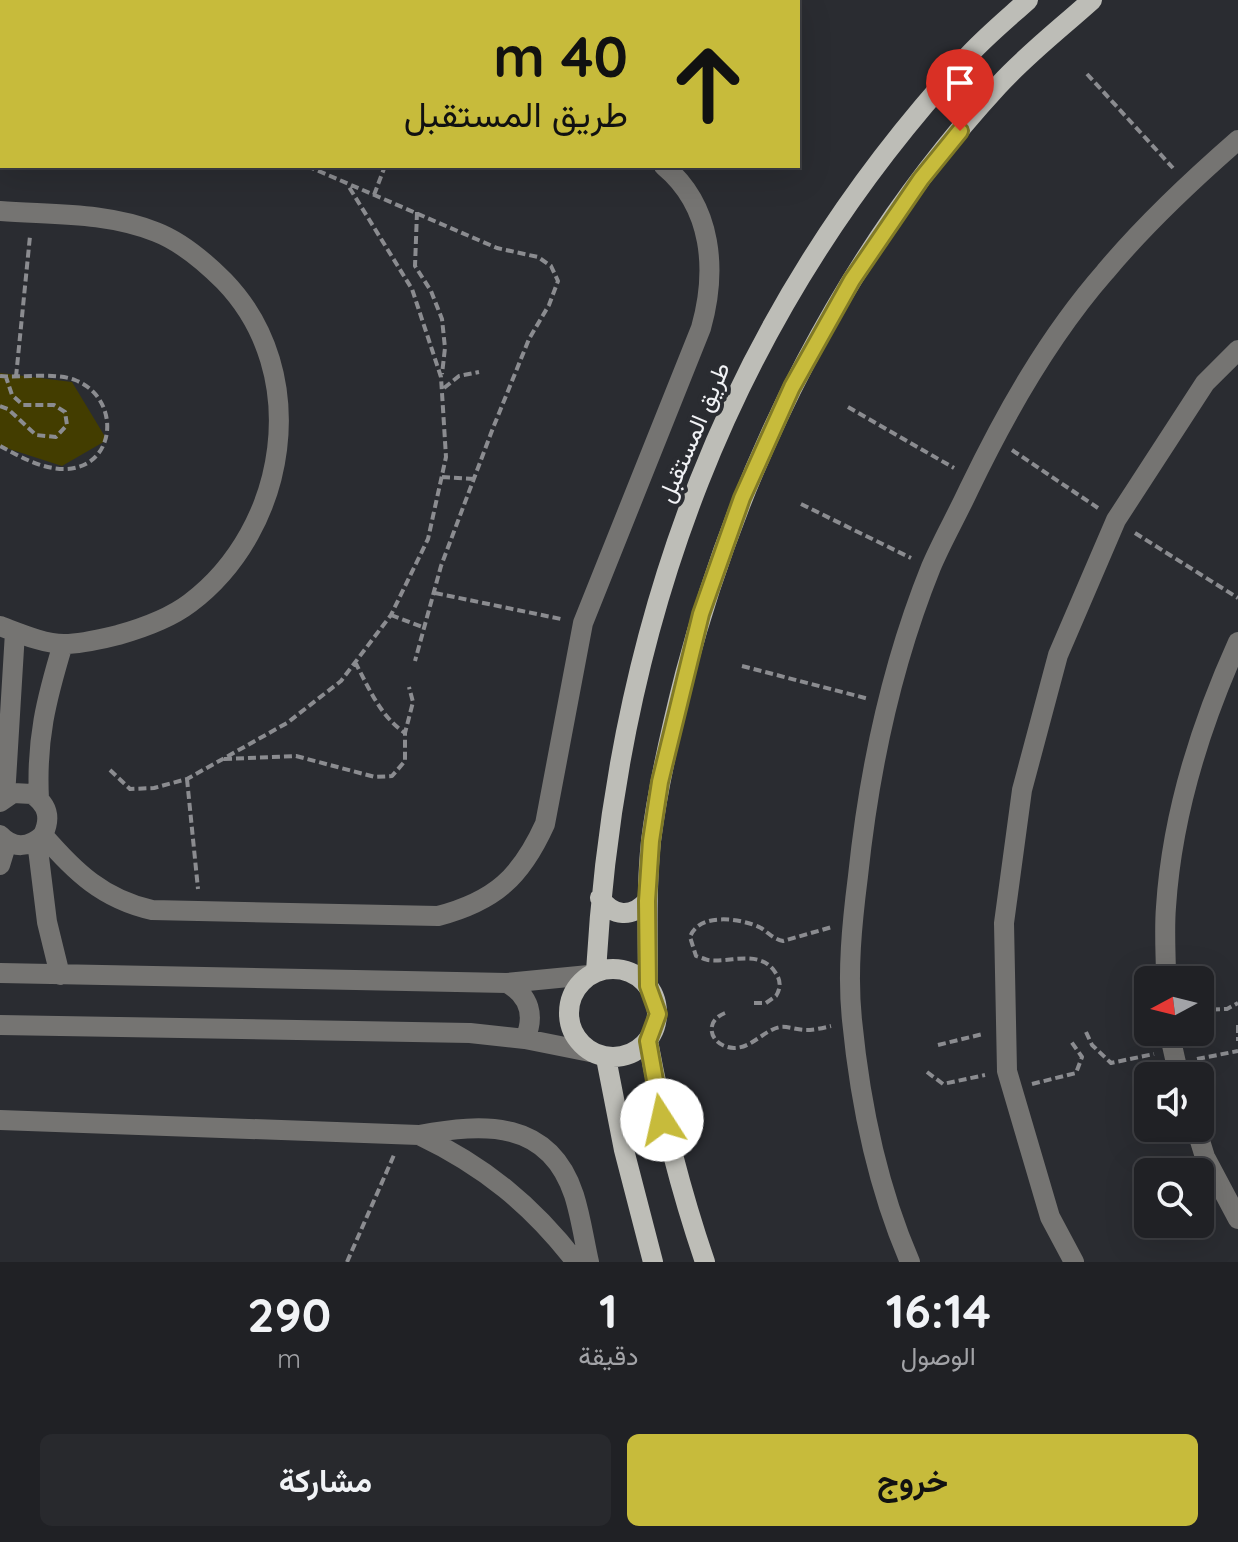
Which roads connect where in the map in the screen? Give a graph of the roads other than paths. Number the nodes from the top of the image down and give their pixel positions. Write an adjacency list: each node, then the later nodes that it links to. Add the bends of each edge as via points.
1 (1028, 0): 15 (main road, طريق المستقبل, via 967,56 886,151 813,255 750,364 698,479 657,599 616,780)
2 (1092, 0): 16 (main road, via 999,84 921,179 852,280 792,387 742,498 701,614 660,782)
3 (1238, 140): 35 (street, via 1188,184 1095,285 1033,370 931,568 886,704 866,798 853,920 851,1017 867,1126)
4 (666, 168): 12 (street, via 692,200 705,230 710,296 583,623 545,824 515,875 467,909 438,916 152,910 115,900)
5 (0, 211): 9 (street, via 109,218 158,232 202,259 238,296 264,341 277,389 280,438 272,486 253,532 225,572 189,605 147,627)
6 (1238, 350): 36 (street, via 1205,383 1116,520 1058,655 1022,790 1004,923 1009,1080 1050,1217)
7 (8, 629): 9 (street); 11 (street)
8 (1238, 642): 17 (street, via 1210,703 1181,803 1166,906)
9 (63, 644): 10 (street, via 41,719)
10 (39, 799): 11 (street, via 23,792); 12 (street, via 48,817)
11 (3, 800)
12 (40, 838): 13 (street, via 27,845); 20 (street, via 47,922)
13 (2, 839): 14 (street)
14 (0, 865)
15 (600, 898): 16 (main road, via 623,914); 19 (main road, طريق المستقبل)
16 (647, 901): 22 (main road)
17 (1166, 966)
18 (0, 973): 20 (street)
19 (593, 973): 21 (street); 22 (main road, via 625,970); 26 (main road, via 572,995 569,1020 573,1033)
20 (60, 975): 21 (street)
21 (507, 983): 24 (street, via 525,996 529,1007)
22 (648, 986): 25 (main road, via 658,1014)
23 (0, 1025): 24 (street, via 470,1033)
24 (525, 1039): 26 (street)
25 (648, 1041): 26 (main road, via 622,1057); 34 (main road, via 662,1120)
26 (598, 1055): 33 (main road)
27 (0, 1120): 28 (street)
28 (411, 1134): 31 (street, via 491,1175 551,1230); 32 (street, via 493,1126 543,1149 562,1170 574,1195)
29 (1200, 1142): 30 (street)
30 (1238, 1219)
31 (576, 1262)
32 (589, 1262)
33 (653, 1262)
34 (705, 1262)
35 (910, 1262)
36 (1074, 1262)

